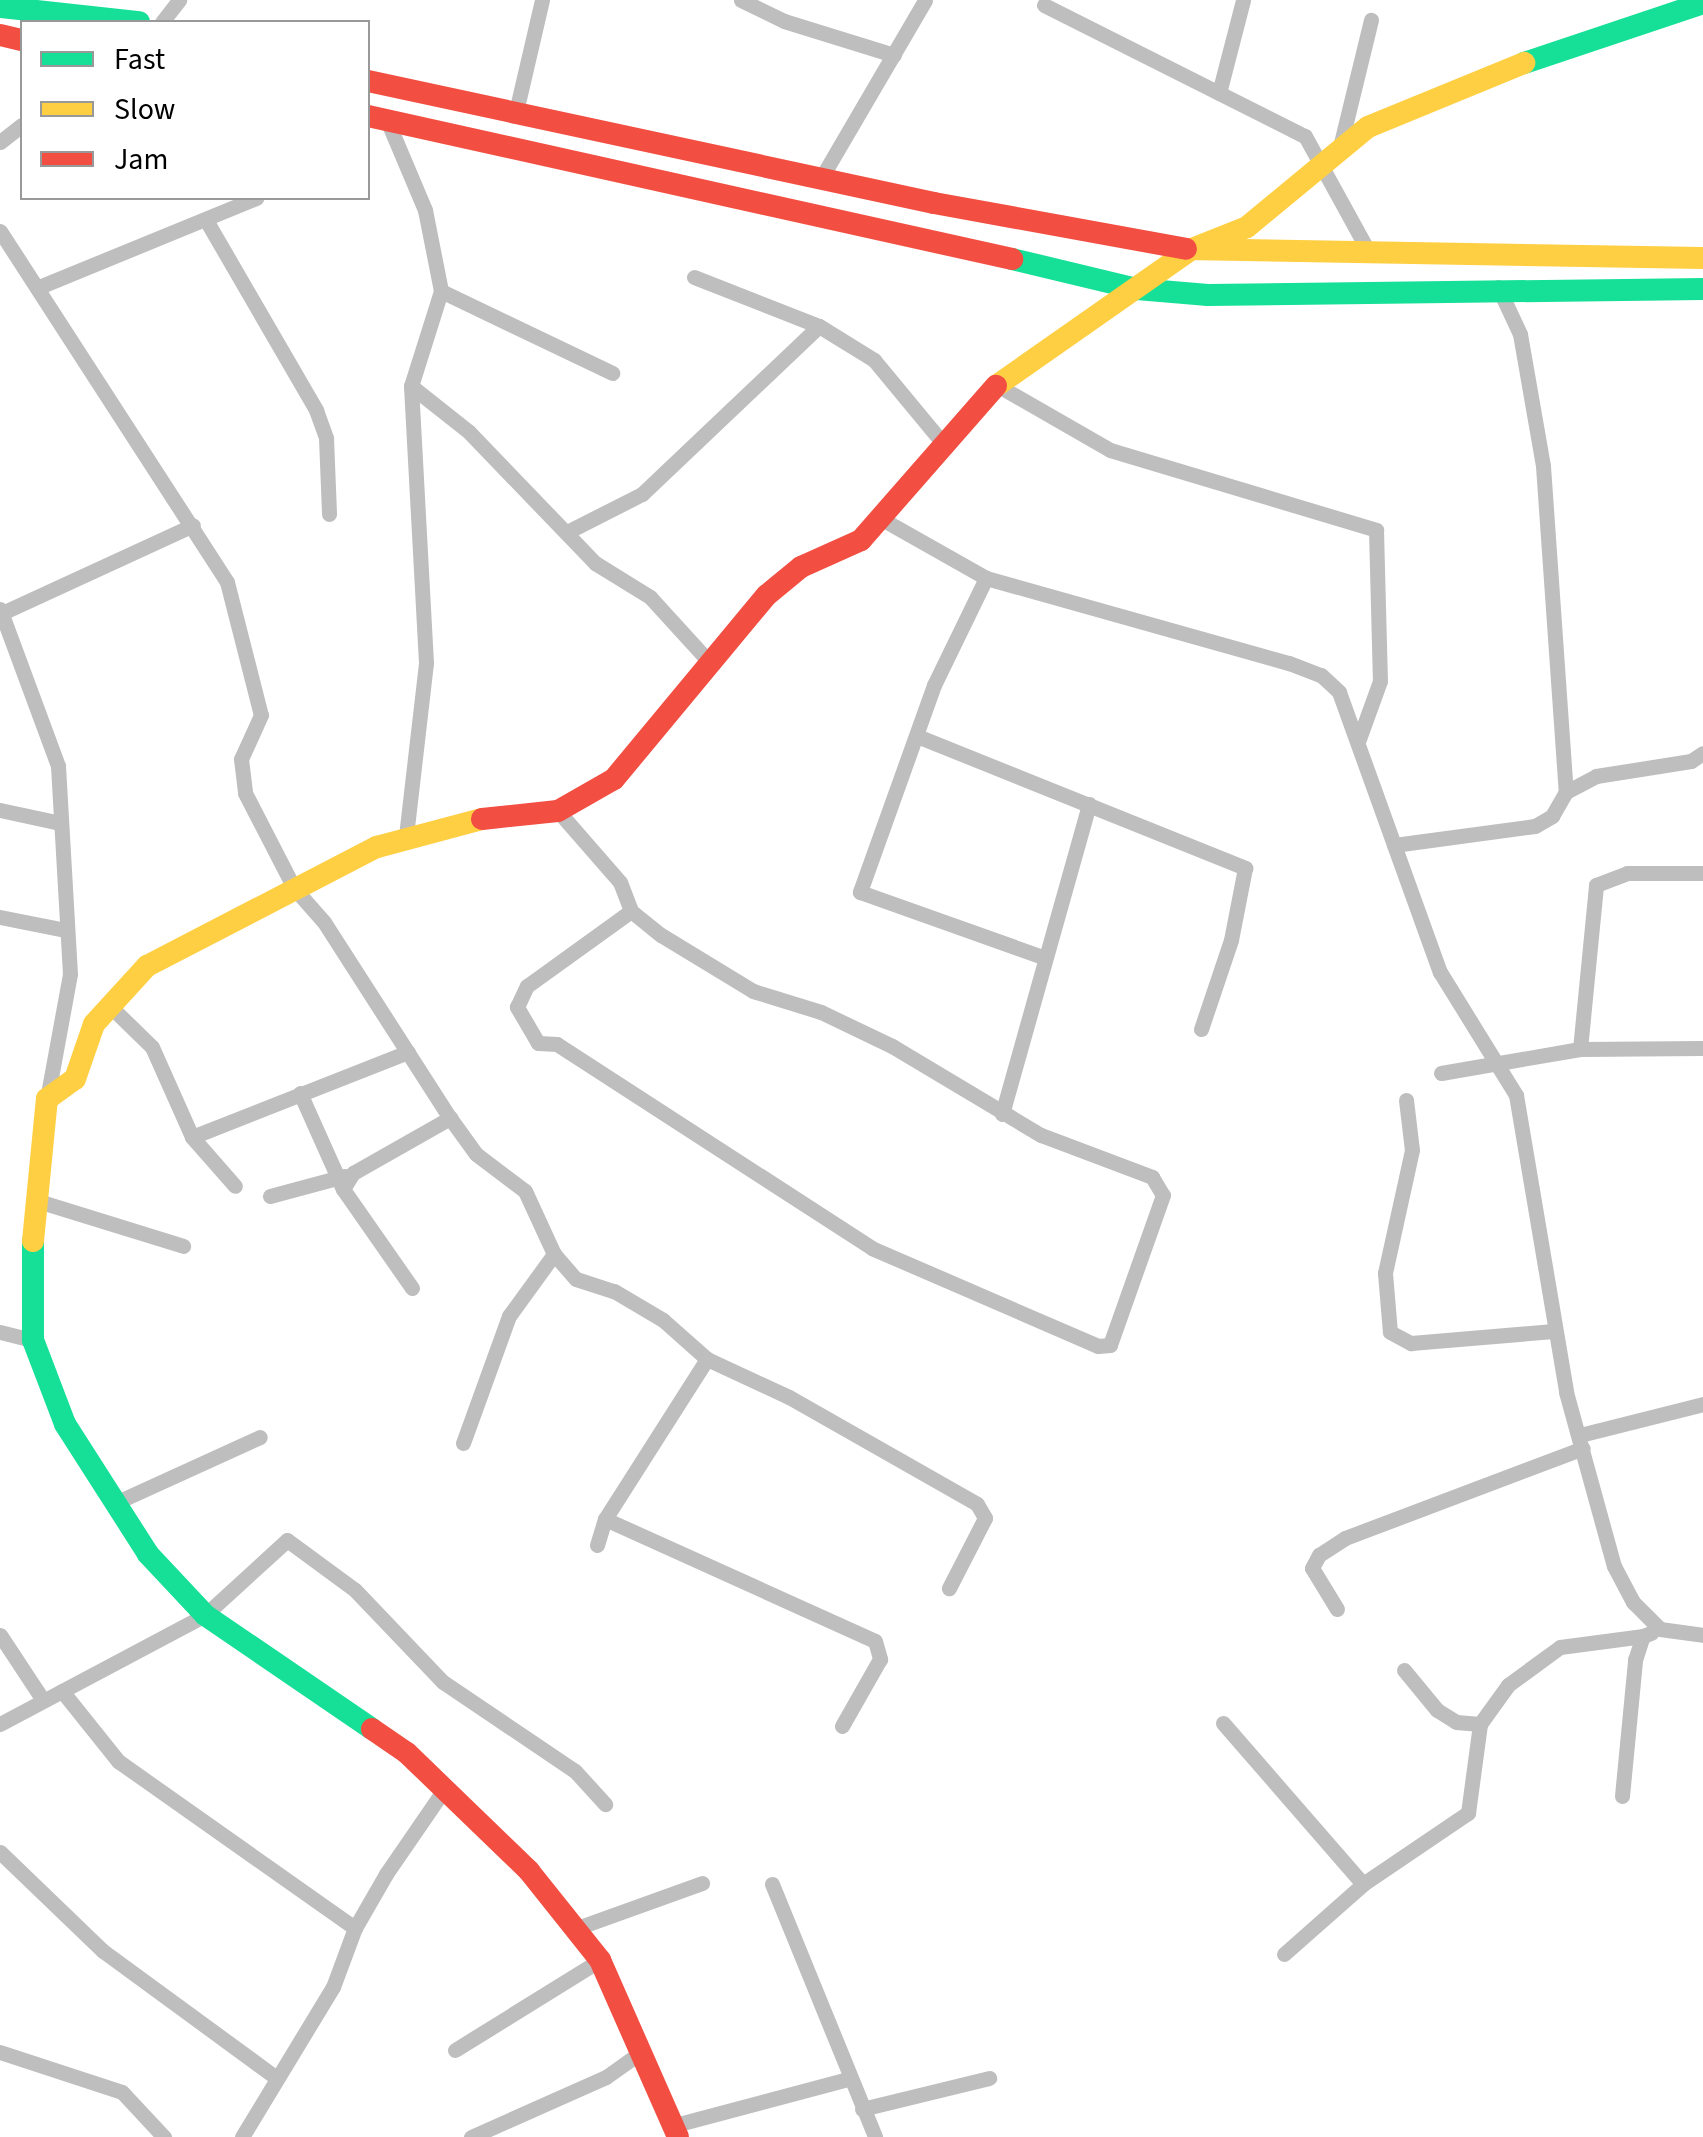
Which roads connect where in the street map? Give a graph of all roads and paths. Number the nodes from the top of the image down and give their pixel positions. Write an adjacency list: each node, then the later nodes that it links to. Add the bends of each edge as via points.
1 (180, 0): 10 (street)
2 (542, 0): 15 (street)
3 (740, 0): 12 (street, via 784,22)
4 (925, 0): 12 (street)
5 (1243, 0): 14 (street)
6 (1703, 3): 19 (street, via 1408,105)
7 (1044, 6): 14 (street)
8 (0, 7): 9 (street)
9 (120, 20)
10 (164, 20)
11 (1371, 20): 19 (street)
12 (894, 55): 21 (street)
13 (370, 81): 15 (street)
14 (1219, 93): 20 (street, via 1305,136)
15 (515, 116): 21 (street)
16 (377, 118): 32 (street); 33 (street, via 424,210)
17 (20, 127): 18 (street)
18 (0, 142)
19 (1340, 147): 20 (street)
20 (1319, 167): 25 (street, via 1247,227); 26 (street)
21 (820, 180): 25 (street)
22 (251, 200): 23 (street)
23 (206, 220): 29 (street); 39 (street, via 316,410 326,438)
24 (0, 232): 29 (street)
25 (1192, 249): 26 (street); 32 (street)
26 (1370, 254): 27 (street)
27 (1703, 258)
28 (694, 277): 34 (street)
29 (39, 287): 41 (street)
30 (1498, 287): 31 (street); 32 (street, via 1208,295); 49 (street, via 1520,334 1541,452)
31 (1703, 288)
32 (1137, 289): 36 (street)
33 (441, 292): 35 (street); 37 (street)
34 (819, 326): 38 (street, via 902,386); 42 (street, via 642,494)
35 (612, 373)
36 (997, 385): 38 (street); 47 (street, via 1110,450 1376,530 1380,681)
37 (411, 386): 42 (street, via 470,432); 54 (street, via 426,663)
38 (946, 447): 40 (street)
39 (330, 514)
40 (880, 518): 43 (street); 45 (street, via 861,540 801,567 766,595)
41 (193, 525): 44 (street); 57 (street, via 227,582 262,716 241,759 244,792)
42 (569, 532): 45 (street, via 596,563 650,597)
43 (986, 578): 46 (street, via 962,618); 47 (street, via 1321,675 1350,711)
44 (1, 611): 53 (street, via 58,766)
45 (712, 665): 52 (street, via 614,779)
46 (917, 736): 50 (street); 61 (street, via 860,892)
47 (1360, 738): 55 (street)
48 (1703, 753): 49 (street, via 1691,761 1596,776)
49 (1566, 792): 55 (street, via 1552,816 1535,826)
50 (1090, 804): 61 (street); 63 (street, via 1245,868 1236,923)
51 (0, 810): 53 (street)
52 (558, 811): 54 (street, via 460,822); 58 (street, via 620,882)
53 (60, 823): 60 (street)
54 (406, 836): 57 (street)
55 (1394, 845): 67 (street, via 1440,972 1460,1012)
56 (1703, 873): 65 (street, via 1626,873 1596,885)
57 (294, 888): 62 (street, via 147,966); 66 (street, via 324,922)
58 (631, 911): 72 (street, via 753,991 858,1028); 72 (street, via 528,986 516,1008 538,1043 556,1044 872,1248 1110,1345 1163,1195 1160,1185)
59 (0, 917): 60 (street)
60 (65, 930): 70 (street, via 70,974)
61 (1045, 958): 72 (street)
62 (111, 1007): 70 (street, via 94,1024 75,1079); 74 (street, via 152,1047)
63 (1201, 1029)
64 (1703, 1048): 65 (street)
65 (1580, 1050): 67 (street)
66 (408, 1052): 69 (street); 73 (street)
67 (1501, 1064): 68 (street); 82 (street, via 1524,1127)
68 (1442, 1073)
69 (300, 1093): 74 (street); 75 (street)
70 (47, 1099): 78 (street)
71 (1406, 1100): 82 (street, via 1412,1150 1386,1273 1390,1332 1410,1343)
72 (1002, 1114)
73 (450, 1118): 75 (street); 80 (street, via 476,1154 526,1190)
74 (192, 1136): 76 (street)
75 (344, 1180): 77 (street); 81 (street)
76 (235, 1186)
77 (270, 1196)
78 (38, 1201): 79 (street); 84 (street)
79 (183, 1246)
80 (554, 1254): 85 (street, via 576,1279 614,1291 663,1320); 89 (street, via 509,1316)
81 (412, 1288)
82 (1553, 1331): 88 (street)
83 (0, 1332): 84 (street)
84 (33, 1340): 90 (street, via 65,1424)
85 (707, 1359): 91 (street); 93 (street, via 789,1397 977,1504 984,1518)
86 (1703, 1404): 88 (street)
87 (260, 1437): 90 (street)
88 (1581, 1441): 94 (street, via 1345,1538 1319,1555 1312,1568); 96 (street, via 1614,1566 1633,1602)
89 (463, 1443)
90 (115, 1504): 95 (street, via 148,1554)
91 (605, 1519): 92 (street); 106 (street, via 875,1641 880,1659)
92 (597, 1546)
93 (950, 1588)
94 (1337, 1608)
95 (205, 1615): 101 (street); 107 (street, via 371,1725); 109 (street, via 287,1540 294,1543 355,1590 442,1682 575,1771)
96 (1660, 1629): 98 (street); 99 (street)
97 (0, 1635): 102 (street)
98 (1643, 1636): 105 (street, via 1560,1647 1508,1686); 108 (street)
99 (1703, 1636)
100 (1404, 1670): 105 (street, via 1437,1710 1456,1722)
101 (62, 1690): 102 (street); 114 (street, via 118,1762)
102 (42, 1700): 104 (street)
103 (1222, 1723): 113 (street)
104 (0, 1724)
105 (1480, 1724): 113 (street, via 1468,1813)
106 (842, 1726)
107 (443, 1790): 114 (street); 115 (street)
108 (1622, 1796)
109 (605, 1804)
110 (0, 1852): 121 (street, via 103,1951)
111 (702, 1883): 115 (street)
112 (772, 1884): 123 (street)
113 (1363, 1884): 116 (street)
114 (355, 1928): 121 (street, via 334,1987)
115 (577, 1928): 117 (street)
116 (1284, 1954)
117 (600, 1960): 118 (street); 120 (street)
118 (455, 2050)
119 (0, 2052): 126 (street, via 122,2092)
120 (640, 2052): 125 (street); 128 (street, via 606,2077)
121 (274, 2076): 127 (street)
122 (989, 2078): 124 (street)
123 (848, 2079): 124 (street); 125 (street)
124 (862, 2110): 129 (street)
125 (677, 2131)
126 (164, 2137)
127 (242, 2137)
128 (471, 2137)
129 (874, 2137)

